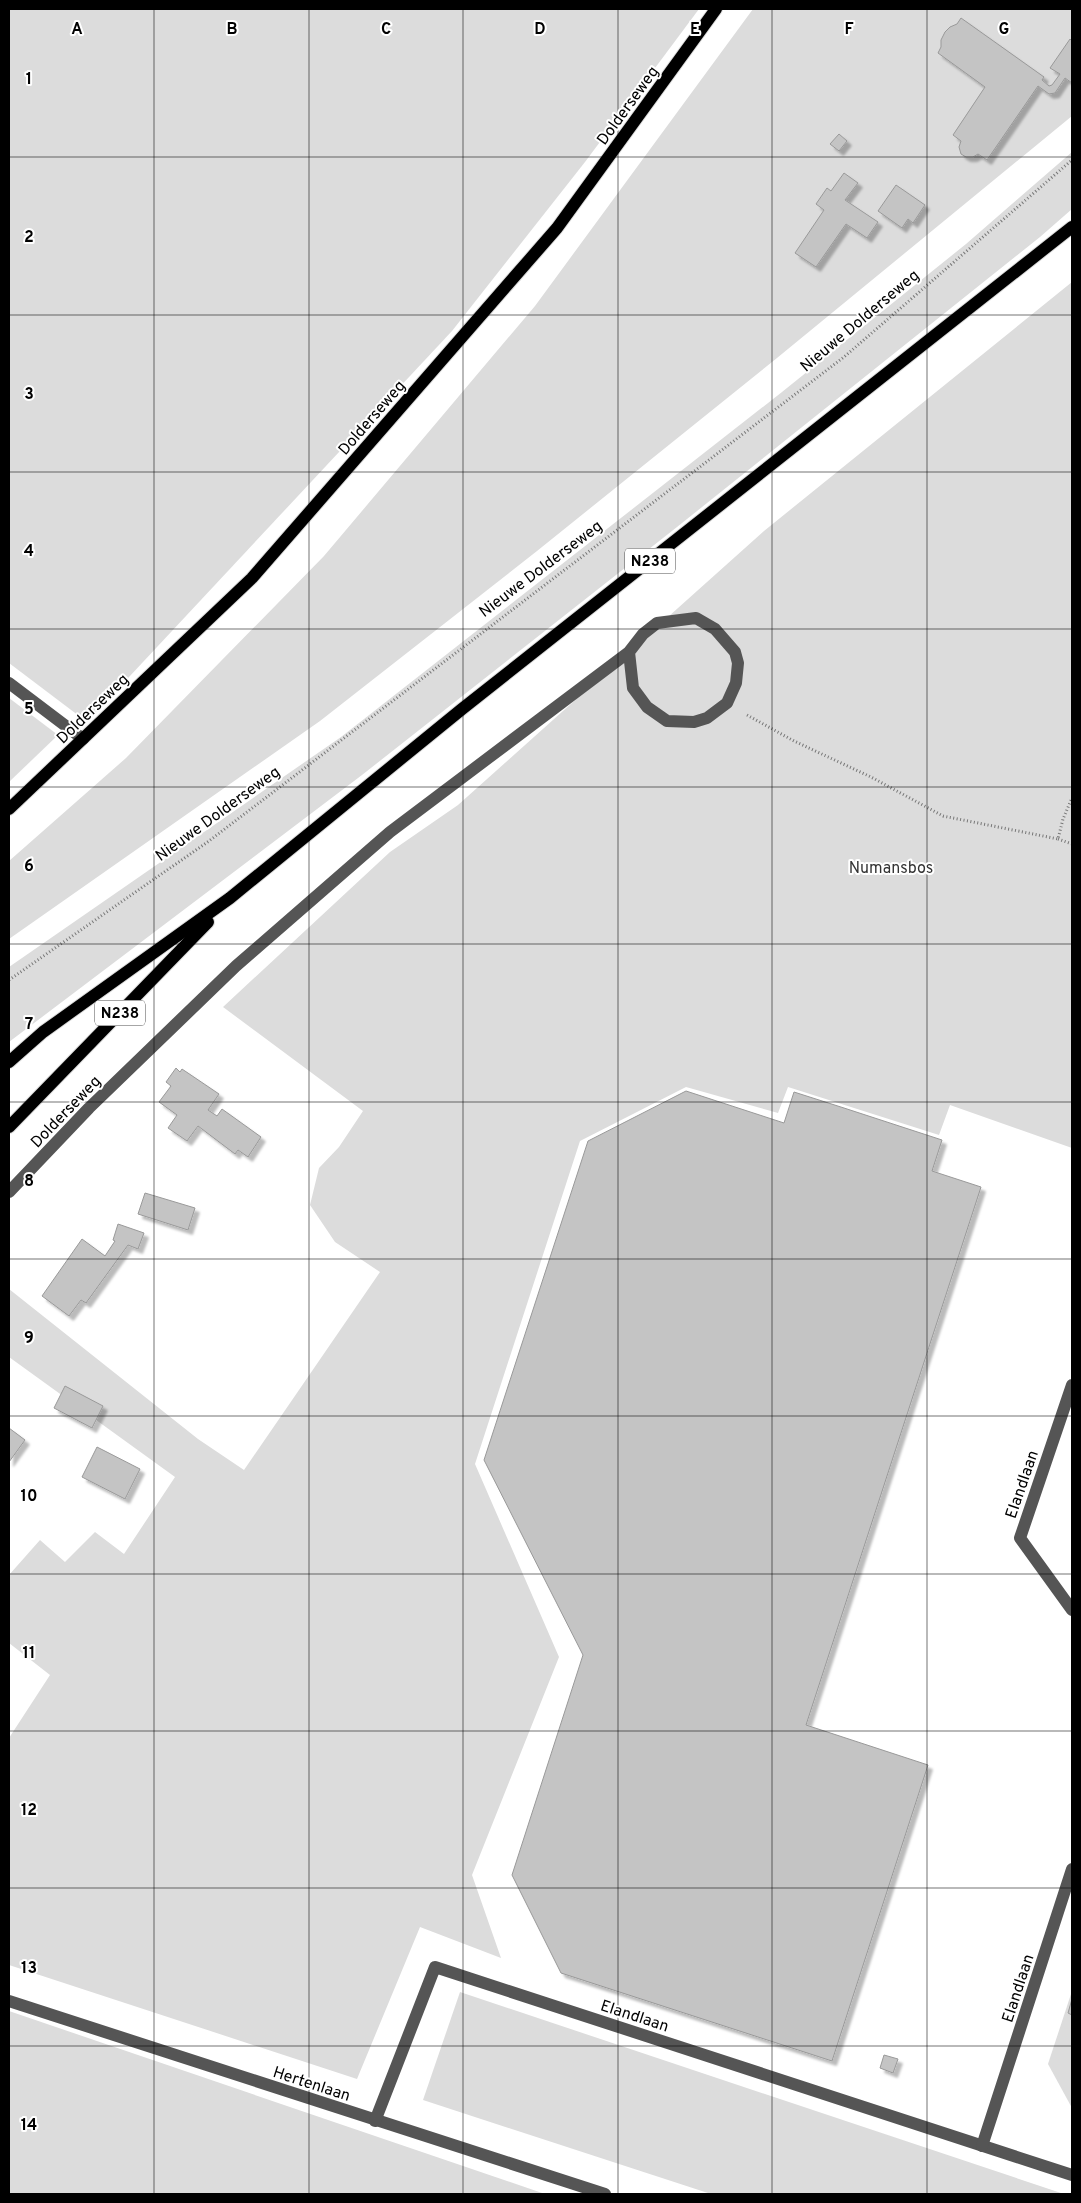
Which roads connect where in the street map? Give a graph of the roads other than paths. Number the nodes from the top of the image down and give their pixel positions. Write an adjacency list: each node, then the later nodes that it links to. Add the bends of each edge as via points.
1 (716, 9): 5 (main road, Dolderseweg, via 558,228 252,578)
2 (1072, 227): 7 (main road, N238, via 462,709)
3 (629, 652): 3 (street, Dolderseweg, via 657,623 696,618 715,629 734,652 738,663 736,683 727,704 708,718 694,722 667,721 647,707 633,688); 10 (street, Dolderseweg, via 390,832 244,960 89,1108)
4 (9, 683): 5 (street)
5 (83, 739): 6 (main road, Dolderseweg)
6 (9, 809)
7 (230, 898): 8 (main road, N238, via 43,1032); 9 (main road, N238)
8 (9, 1062)
9 (9, 1127)
10 (9, 1192)
11 (1072, 1385): 12 (street, Elandlaan, via 1020,1538)
12 (1072, 1610)
13 (1072, 1869): 16 (street, Elandlaan)
14 (9, 2001): 15 (street, Hertenlaan)
15 (375, 2121): 16 (street, Elandlaan, via 435,1967); 18 (street, Hertenlaan)
16 (982, 2146): 17 (street, Elandlaan)
17 (1072, 2175)
18 (605, 2194)

